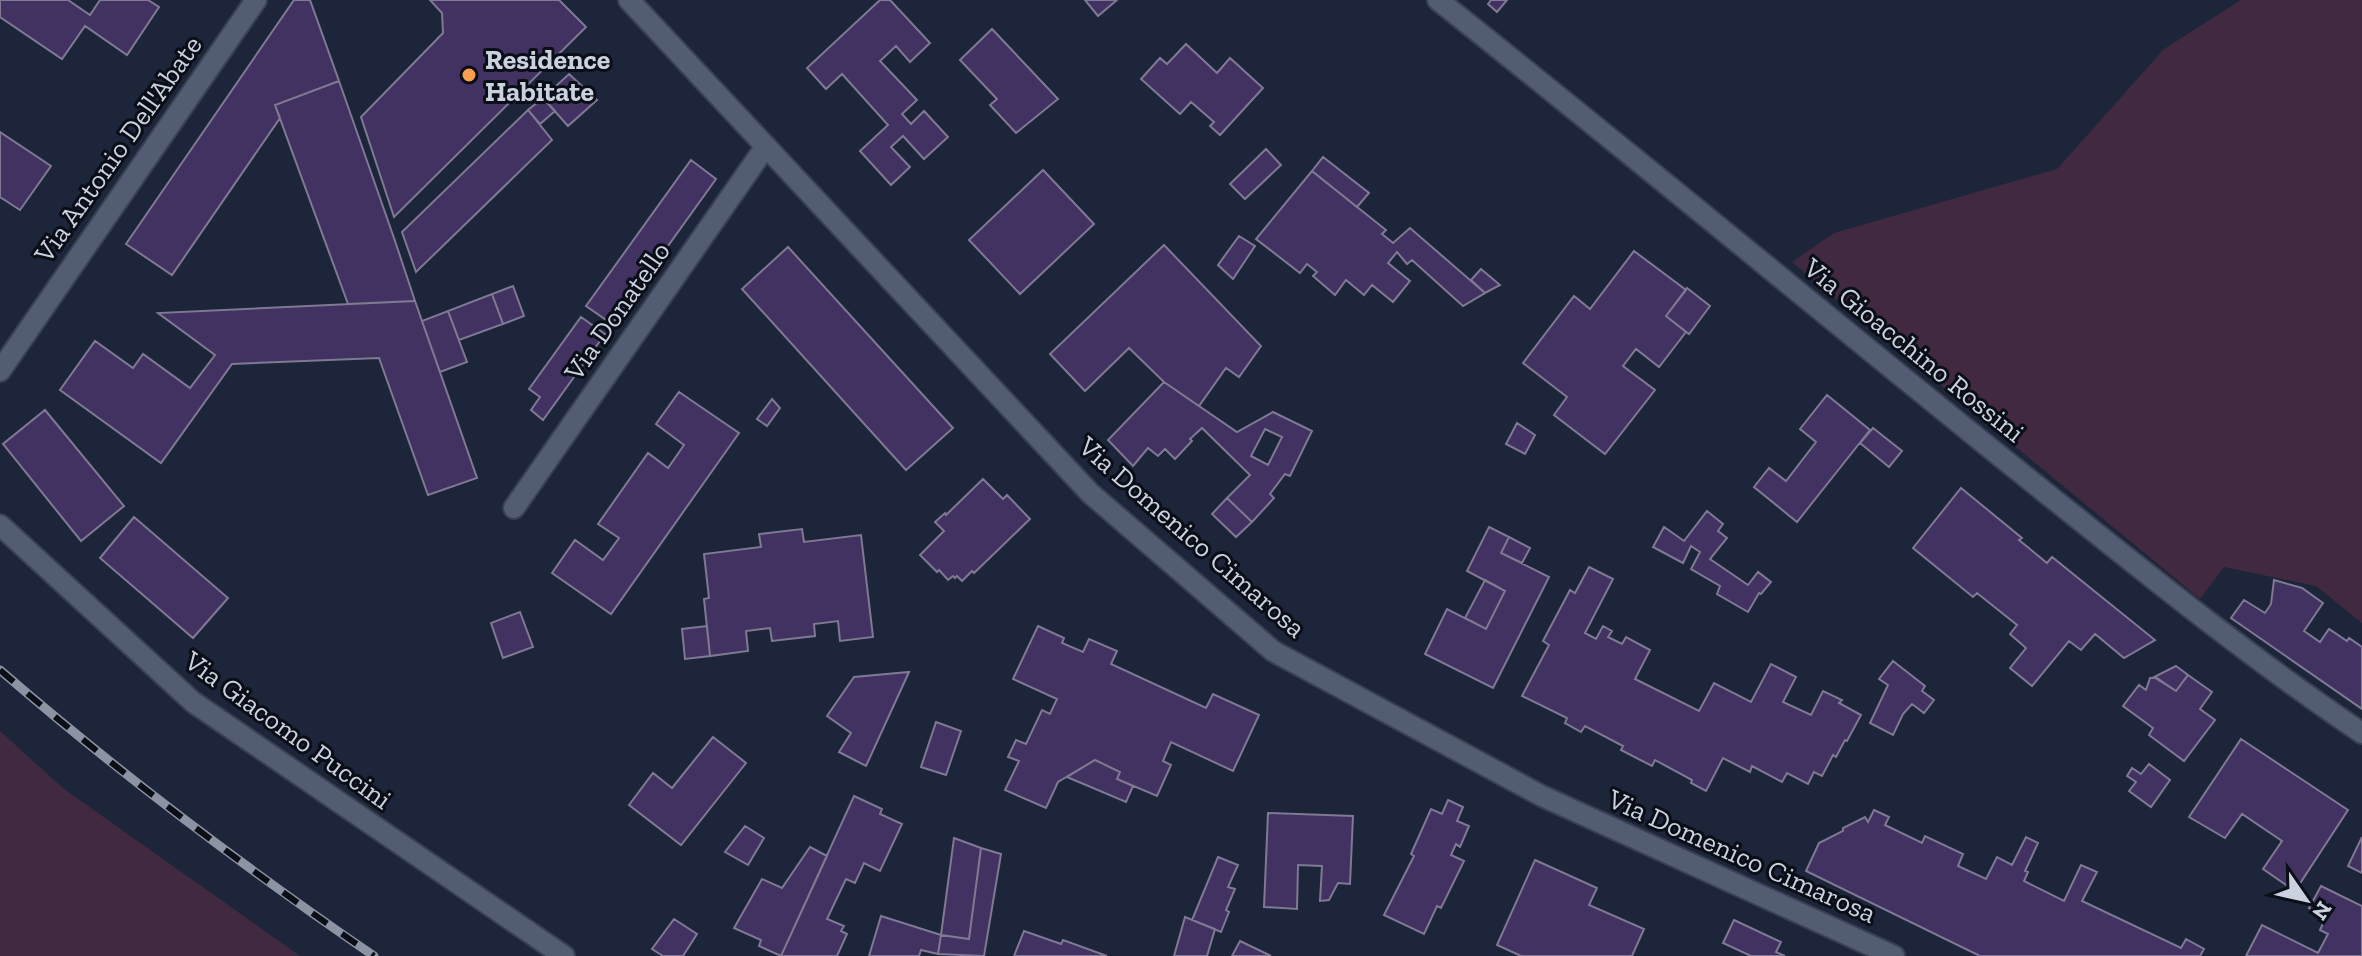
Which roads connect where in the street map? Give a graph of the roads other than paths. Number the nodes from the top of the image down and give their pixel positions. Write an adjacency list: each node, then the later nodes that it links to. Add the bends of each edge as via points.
1 (256, 0): 5 (street, Via Antonio Dell'Abate)
2 (629, 0): 4 (street, Via Domenico Cimarosa)
3 (1438, 0): 8 (street, Via Gioacchino Rossini, via 2186,606)
4 (766, 146): 6 (street, Via Donatello); 10 (street, Via Domenico Cimarosa, via 1090,493 1273,651 1542,796)
5 (0, 371)
6 (514, 508)
7 (0, 525): 9 (street, Via Giacomo Puccini, via 193,702)
8 (2362, 733)
9 (564, 956)
10 (1894, 956)

